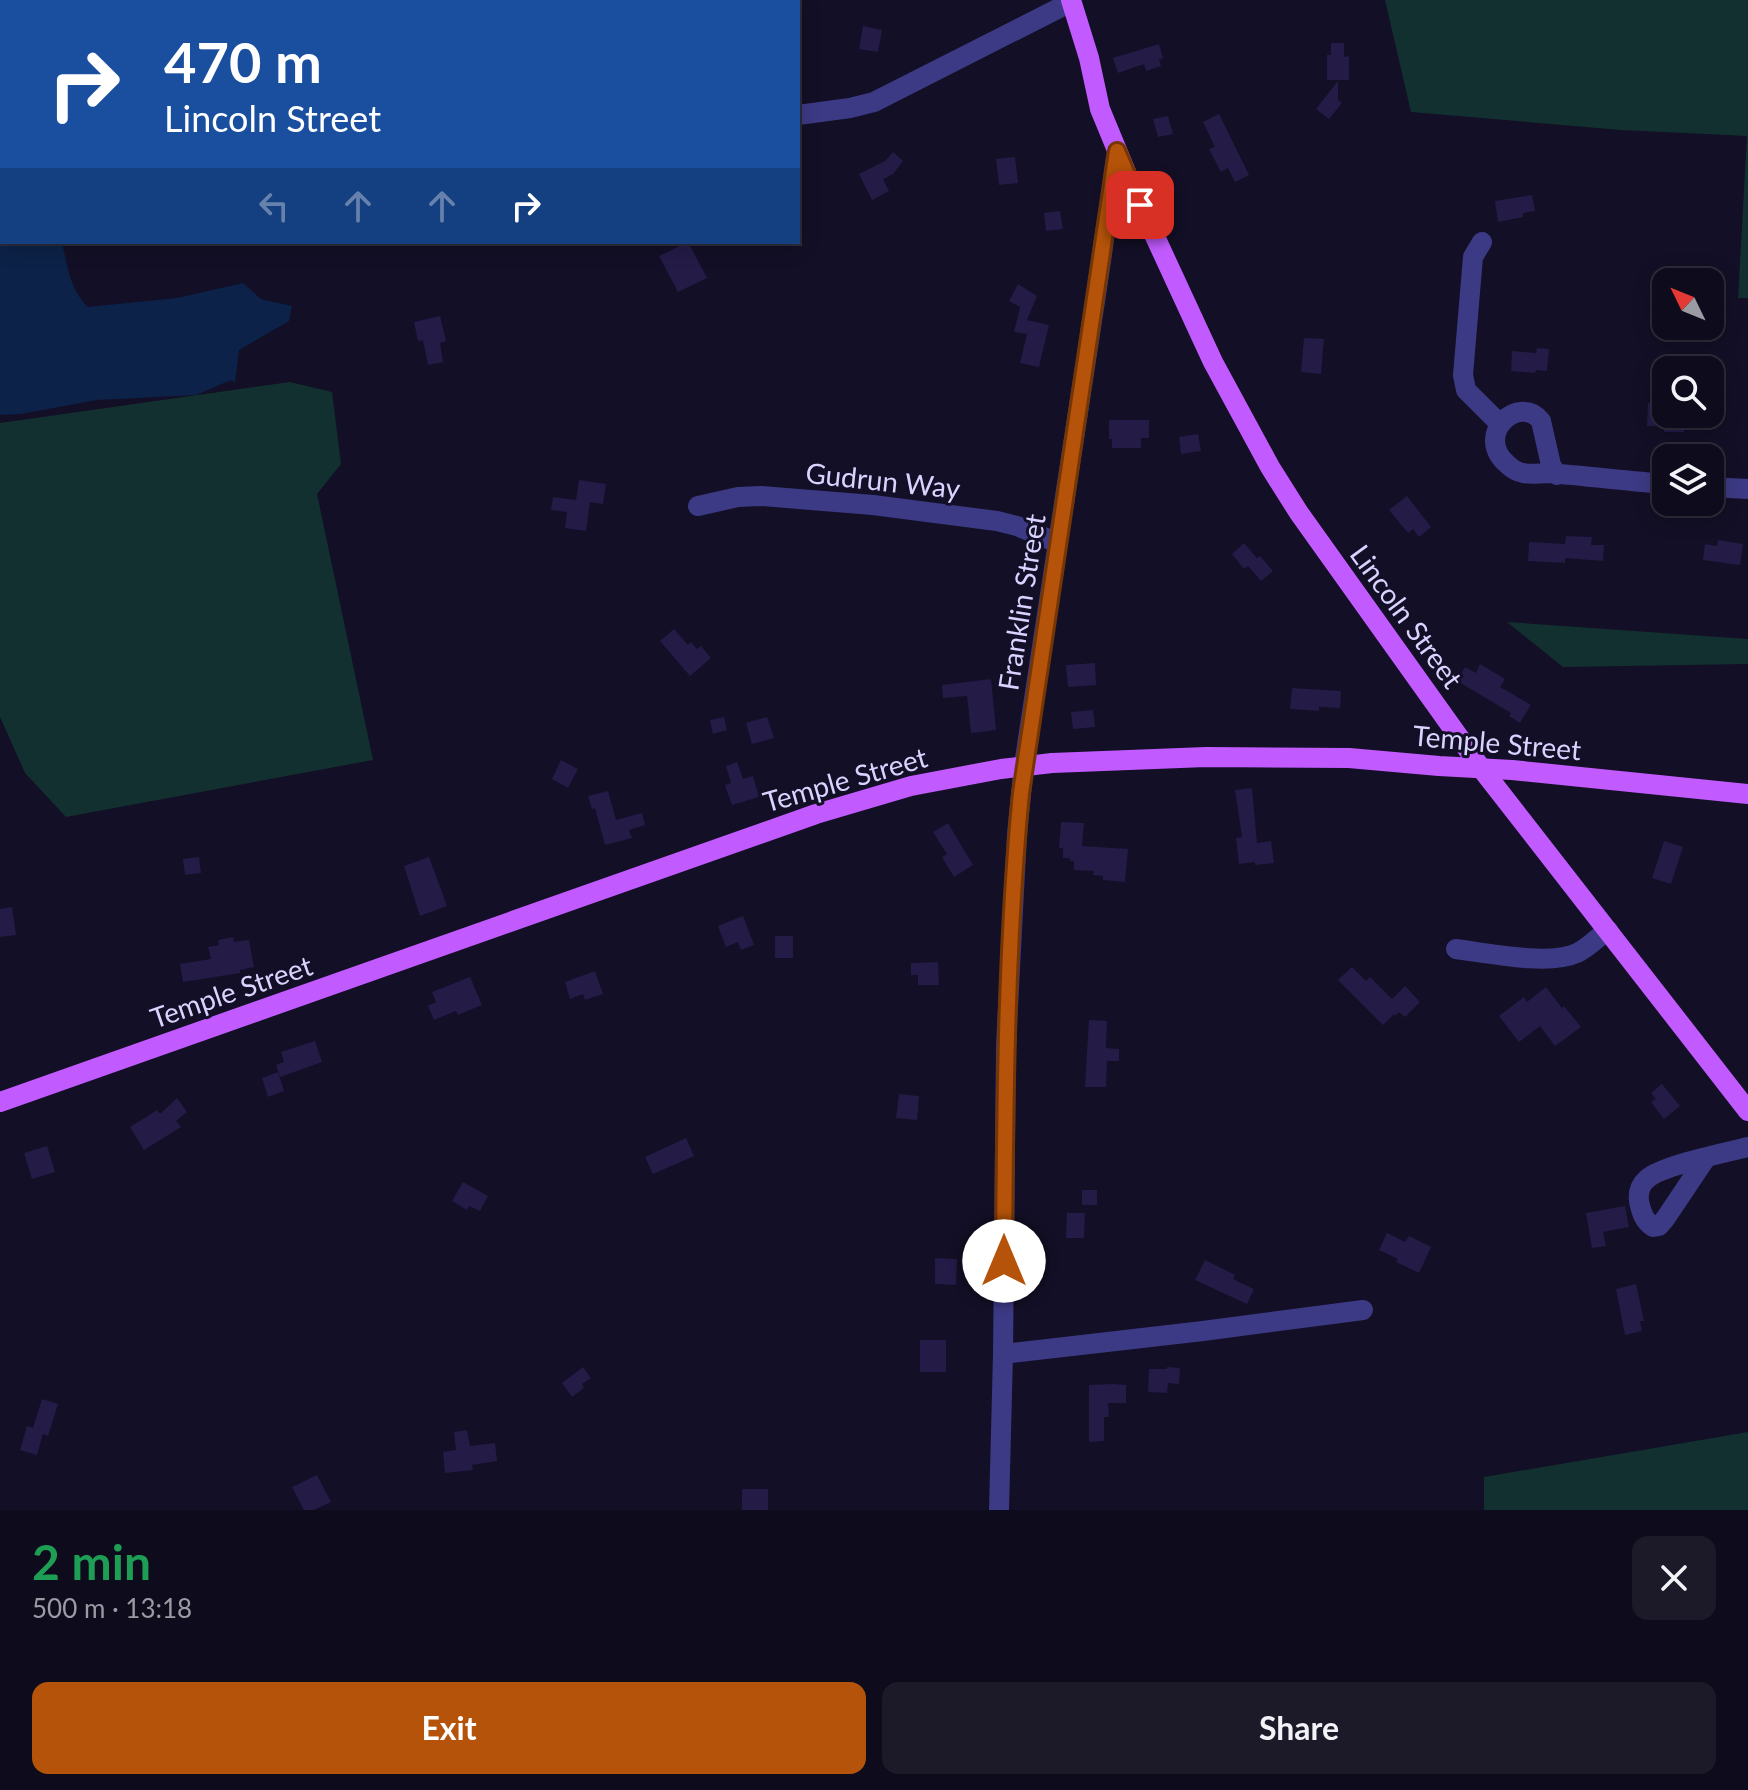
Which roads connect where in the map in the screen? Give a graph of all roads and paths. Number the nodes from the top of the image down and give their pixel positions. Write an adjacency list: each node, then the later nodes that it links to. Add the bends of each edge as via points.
1 (1071, 1): 2 (street, via 874,102); 3 (main road)
2 (800, 115)
3 (1117, 151): 11 (street, Franklin Street); 13 (main road, Lincoln Street, via 1197,330 1259,450)
4 (1482, 242): 5 (street, via 1473,257 1463,375 1466,390)
5 (1500, 424): 6 (street, via 1494,440 1505,463 1522,473); 6 (street, via 1517,413 1537,415)
6 (1557, 475): 7 (street)
7 (1652, 483)
8 (1724, 488): 9 (street)
9 (1748, 489)
10 (698, 506): 11 (street, Gudrun Way, via 761,496 873,505 997,521)
11 (1058, 543): 12 (street, Franklin Street)
12 (1024, 765): 13 (main road, Temple Street, via 1315,756); 17 (main road, Temple Street, via 911,786 805,817); 22 (street, Franklin Street, via 1006,1045)
13 (1481, 768): 14 (main road, Temple Street); 15 (main road, Lincoln Street)
14 (1748, 794)
15 (1608, 930): 16 (street, via 1576,953 1549,958); 18 (main road, Lincoln Street)
16 (1456, 949)
17 (0, 1102)
18 (1748, 1111)
19 (1748, 1147): 20 (street)
20 (1706, 1158)
21 (1363, 1310): 22 (street)
22 (1003, 1354): 23 (street, Franklin Street)
23 (999, 1510)

